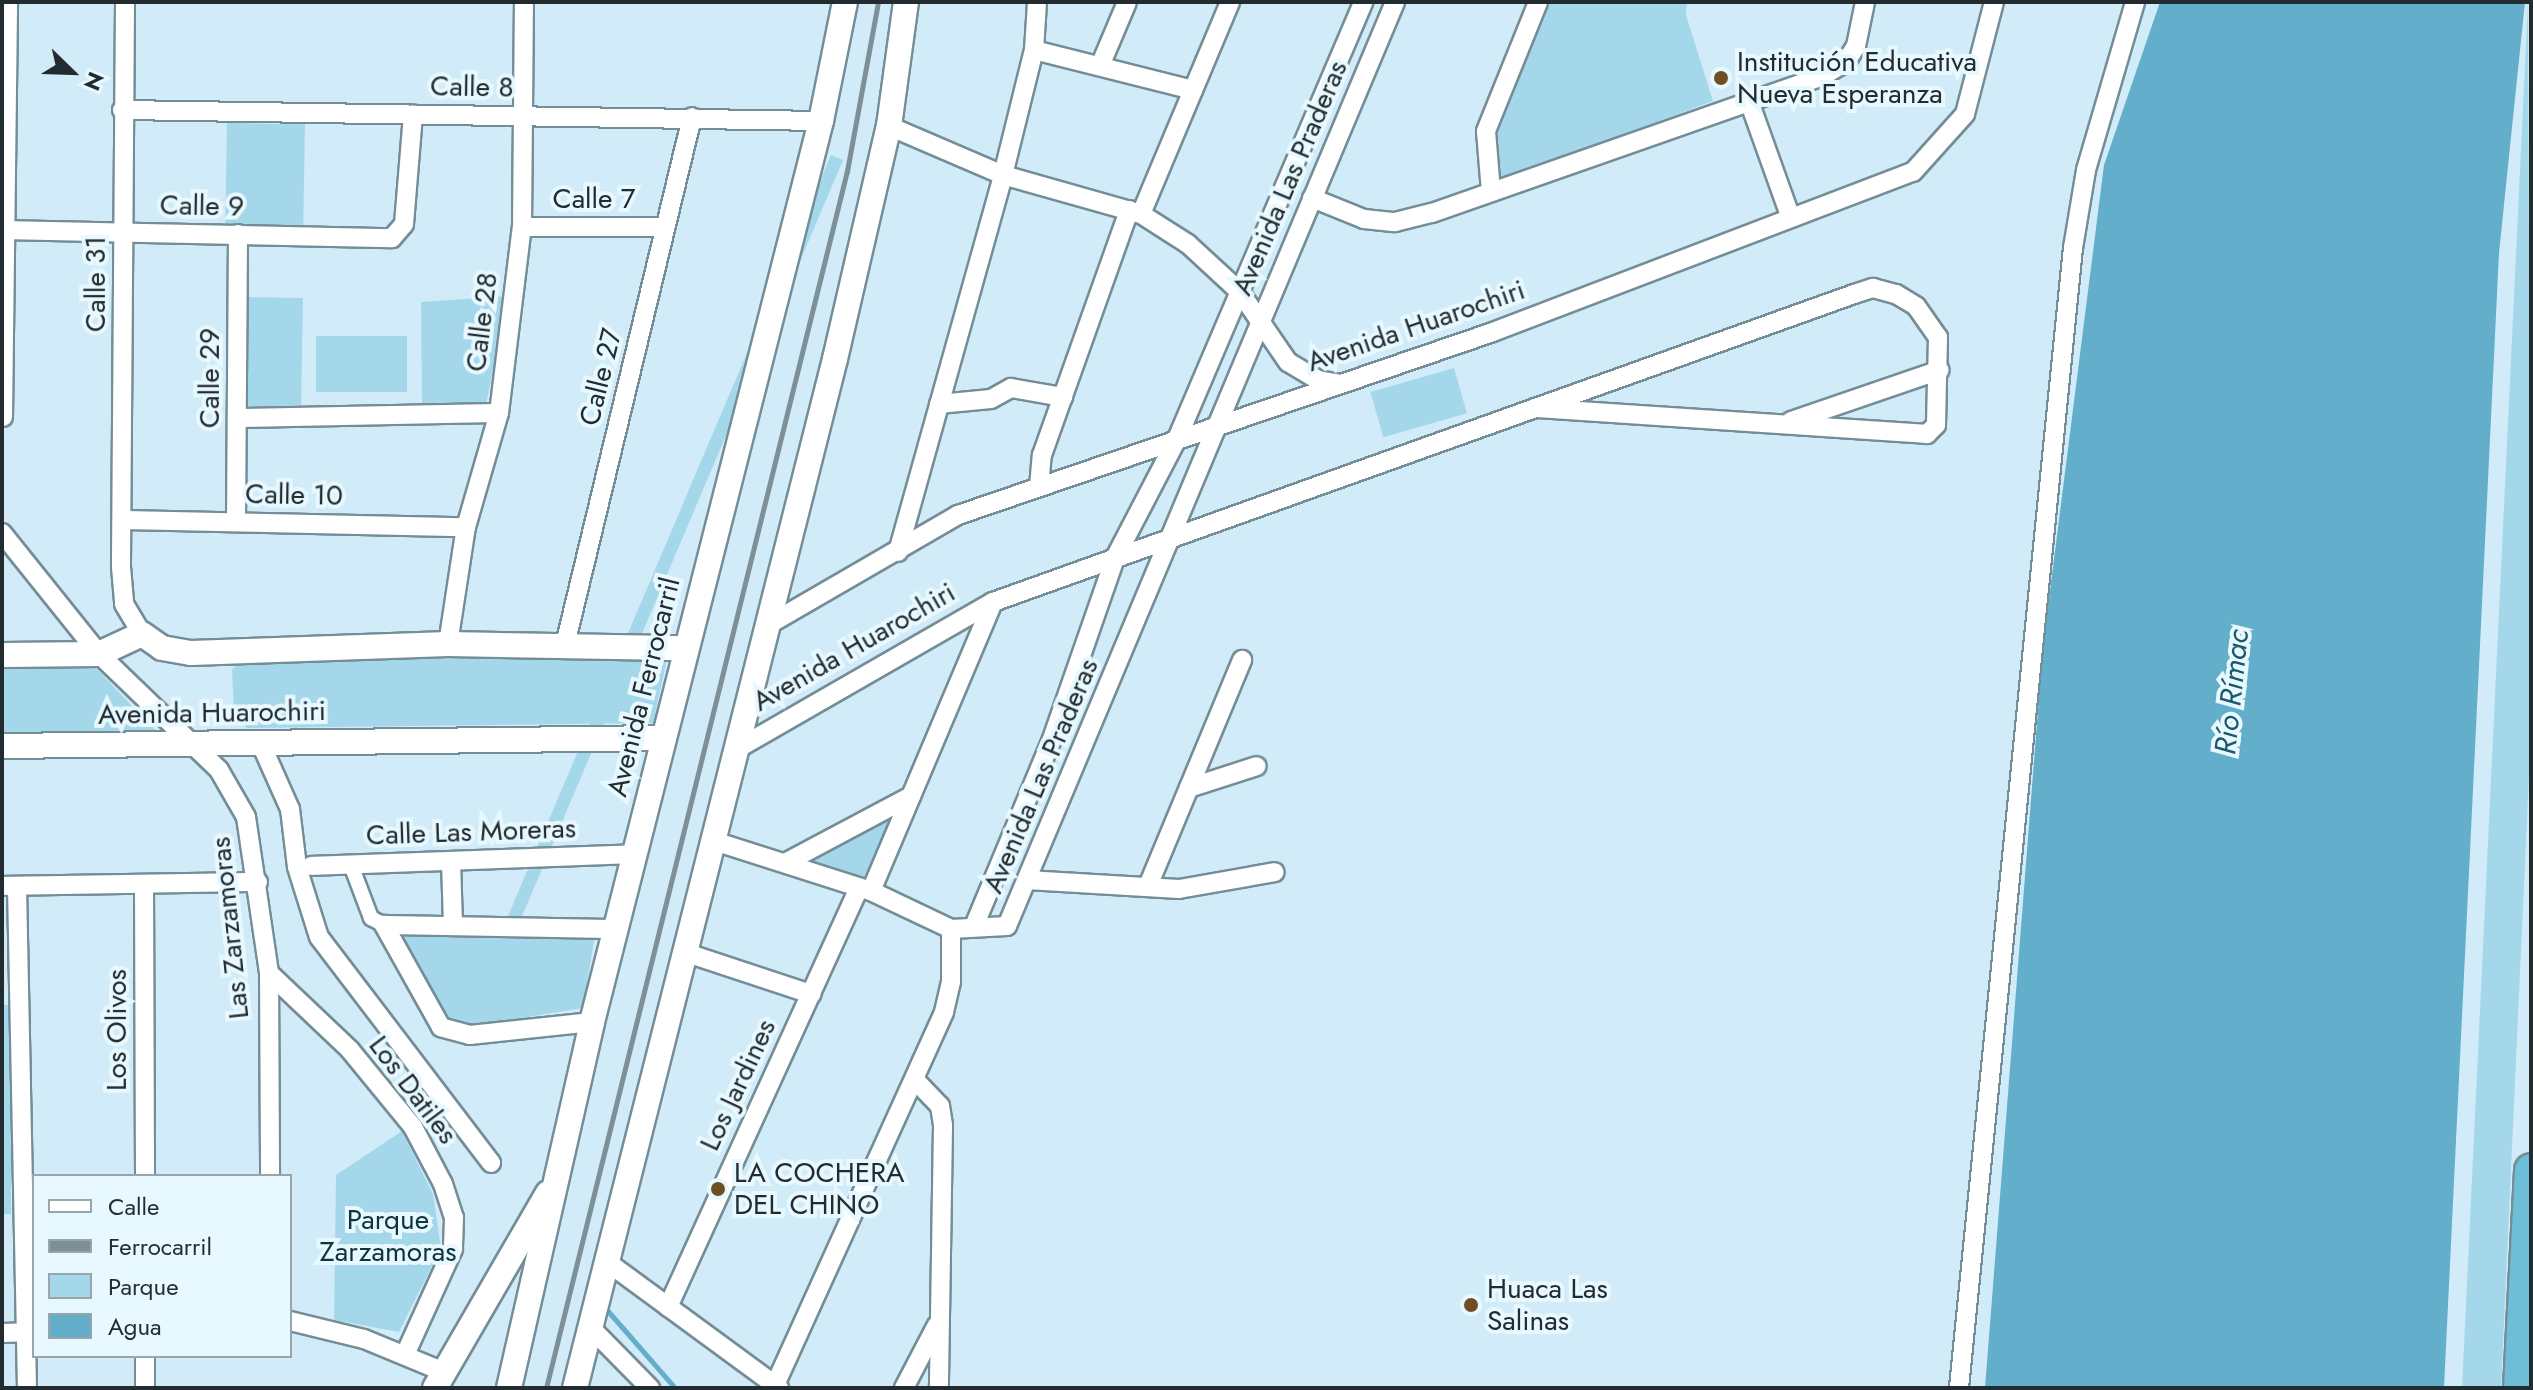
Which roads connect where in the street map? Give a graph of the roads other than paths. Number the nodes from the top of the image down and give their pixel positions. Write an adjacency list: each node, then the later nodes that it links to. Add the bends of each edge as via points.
1 (8, 2): 32 (street)
2 (125, 2): 19 (street, Calle 31)
3 (524, 2): 21 (street, Calle 28)
4 (845, 2): 23 (street, Avenida Ferrocarril)
5 (906, 2): 24 (street)
6 (1037, 2): 15 (street)
7 (1127, 2): 16 (street)
8 (1230, 2): 17 (street)
9 (1363, 2): 35 (street, Avenida Las Praderas)
10 (1395, 2): 27 (street, Avenida Las Praderas)
11 (1538, 2): 26 (street, via 1486,131)
12 (1865, 2): 18 (street, via 1856,46 1846,62 1821,77)
13 (1994, 2): 29 (street, Avenida Huarochiri, via 1965,114 1942,145 1913,172)
14 (2135, 2): 119 (street, via 2086,170 2073,248)
15 (1034, 50): 16 (street); 25 (street)
16 (1100, 66): 17 (street)
17 (1193, 90): 28 (street)
18 (1749, 101): 26 (street); 29 (street)
19 (122, 110): 20 (street, Calle 8); 33 (street, Calle 31)
20 (413, 114): 21 (street, Calle 8); 34 (street, Calle 9, via 399,233 392,238)
21 (523, 115): 22 (street, Calle 8); 30 (street, Calle 28)
22 (692, 117): 23 (street, Calle 8); 31 (street, Calle 27)
23 (821, 121): 60 (street, Avenida Ferrocarril)
24 (889, 126): 25 (street); 57 (street)
25 (1003, 175): 28 (street); 40 (street)
26 (1491, 192): 27 (street, via 1395,222 1364,219)
27 (1312, 198): 36 (street, Avenida Las Praderas)
28 (1135, 212): 35 (street, via 1188,244); 39 (street)
29 (1791, 218): 38 (street, Avenida Huarochiri)
30 (522, 227): 31 (street, Calle 7); 42 (street, Calle 28)
31 (665, 227): 61 (street, Calle 27)
32 (4, 230): 33 (street, Calle 9); 43 (street)
33 (124, 232): 34 (street, Calle 9); 49 (street, Calle 31)
34 (238, 234): 44 (street, Calle 29)
35 (1240, 292): 36 (street); 47 (street, Avenida Las Praderas)
36 (1260, 324): 38 (street, via 1297,369); 45 (street, Avenida Las Praderas)
37 (1940, 370): 41 (street, Avenida Huarochiri, via 1938,337 1930,321 1906,300 1873,288); 46 (street); 46 (street, Avenida Huarochiri, via 1933,431)
38 (1343, 385): 45 (street, Avenida Huarochiri)
39 (1063, 397): 40 (street, via 1011,388 991,399); 48 (street, via 1042,455)
40 (939, 404): 54 (street)
41 (1535, 408): 46 (street); 53 (street, Avenida Huarochiri)
42 (499, 413): 44 (street); 51 (street, Calle 28)
43 (3, 417)
44 (238, 418): 50 (street, Calle 29)
45 (1218, 424): 47 (street, Avenida Huarochiri); 53 (street, Avenida Las Praderas)
46 (1782, 424)
47 (1177, 439): 48 (street, Avenida Huarochiri); 55 (street, Avenida Las Praderas)
48 (1039, 487): 54 (street, Avenida Huarochiri, via 958,515)
49 (122, 520): 50 (street, Calle 10); 58 (street, Calle 31, via 124,604)
50 (236, 522): 51 (street, Calle 10)
51 (466, 527): 59 (street, Calle 28)
52 (2, 533): 62 (street, Las Zarzamoras)
53 (1170, 539): 55 (street, Avenida Huarochiri); 80 (street, Avenida Las Praderas)
54 (898, 552): 57 (street, Avenida Huarochiri)
55 (1115, 558): 56 (street, Avenida Huarochiri); 86 (street, Avenida Las Praderas, via 1052,739)
56 (993, 602): 69 (street, Avenida Huarochiri); 72 (street, Los Jardines)
57 (768, 625): 69 (street)
58 (142, 634): 59 (street, via 162,648 191,653); 62 (street)
59 (448, 644): 61 (street)
60 (685, 648): 61 (street); 65 (street, Avenida Ferrocarril)
61 (564, 649)
62 (99, 654): 63 (street); 66 (street, Las Zarzamoras)
63 (2, 655)
64 (1242, 660): 71 (street)
65 (663, 738): 67 (street, Avenida Huarochiri); 74 (street, Avenida Ferrocarril)
66 (186, 744): 67 (street, Avenida Huarochiri); 68 (street, Avenida Huarochiri); 81 (street, Las Zarzamoras, via 219,770 246,817)
67 (261, 744): 96 (street, via 290,809 297,867 319,937)
68 (2, 746)
69 (737, 749): 73 (street)
70 (1257, 766): 71 (street)
71 (1189, 788): 84 (street)
72 (911, 796): 76 (street); 85 (street, Los Jardines)
73 (714, 841): 76 (street); 91 (street)
74 (633, 854): 75 (street, Calle Las Moreras); 89 (street, Avenida Ferrocarril)
75 (451, 861): 77 (street, Calle Las Moreras); 88 (street)
76 (785, 863): 85 (street)
77 (351, 865): 78 (street, Calle Las Moreras); 87 (street, via 371,918)
78 (311, 866)
79 (1275, 872): 84 (street, via 1179,889)
80 (1027, 880): 84 (street); 86 (street, Avenida Las Praderas, via 1007,926)
81 (258, 882): 82 (street); 92 (street, Las Zarzamoras)
82 (144, 884): 83 (street); 98 (street, Los Olivos)
83 (10, 886): 106 (street)
84 (1148, 886)
85 (865, 889): 90 (street); 93 (street, Los Jardines)
86 (975, 924): 90 (street)
87 (384, 925): 88 (street); 94 (street, via 441,1027 456,1034)
88 (453, 926): 89 (street)
89 (615, 929): 94 (street, Avenida Ferrocarril)
90 (951, 929): 95 (street, via 951,982 944,1012)
91 (687, 953): 93 (street); 101 (street)
92 (269, 973): 99 (street, Las Zarzamoras); 108 (street, Los Datiles, via 350,1050 413,1127 446,1193 455,1233 451,1259)
93 (811, 994): 102 (street, Los Jardines)
94 (592, 1022): 100 (street, Avenida Ferrocarril)
95 (915, 1080): 104 (street, via 930,1092 942,1116); 111 (street)
96 (491, 1163)
97 (2531, 1170): 120 (highway)
98 (145, 1174)
99 (270, 1174)
100 (558, 1177): 110 (street); 114 (street, Avenida Ferrocarril)
101 (606, 1261): 102 (street); 105 (street)
102 (668, 1307): 111 (street)
103 (292, 1321): 108 (street, via 335,1330)
104 (938, 1323): 117 (street); 118 (street)
105 (590, 1327): 115 (street); 116 (street)
106 (26, 1332): 107 (street); 112 (street)
107 (2, 1333)
108 (405, 1355): 110 (street)
109 (145, 1358): 113 (street)
110 (440, 1380)
111 (777, 1386)
112 (27, 1388)
113 (145, 1388)
114 (509, 1388)
115 (575, 1388)
116 (650, 1388)
117 (904, 1388)
118 (939, 1388)
119 (1959, 1388)
120 (2520, 1388)

